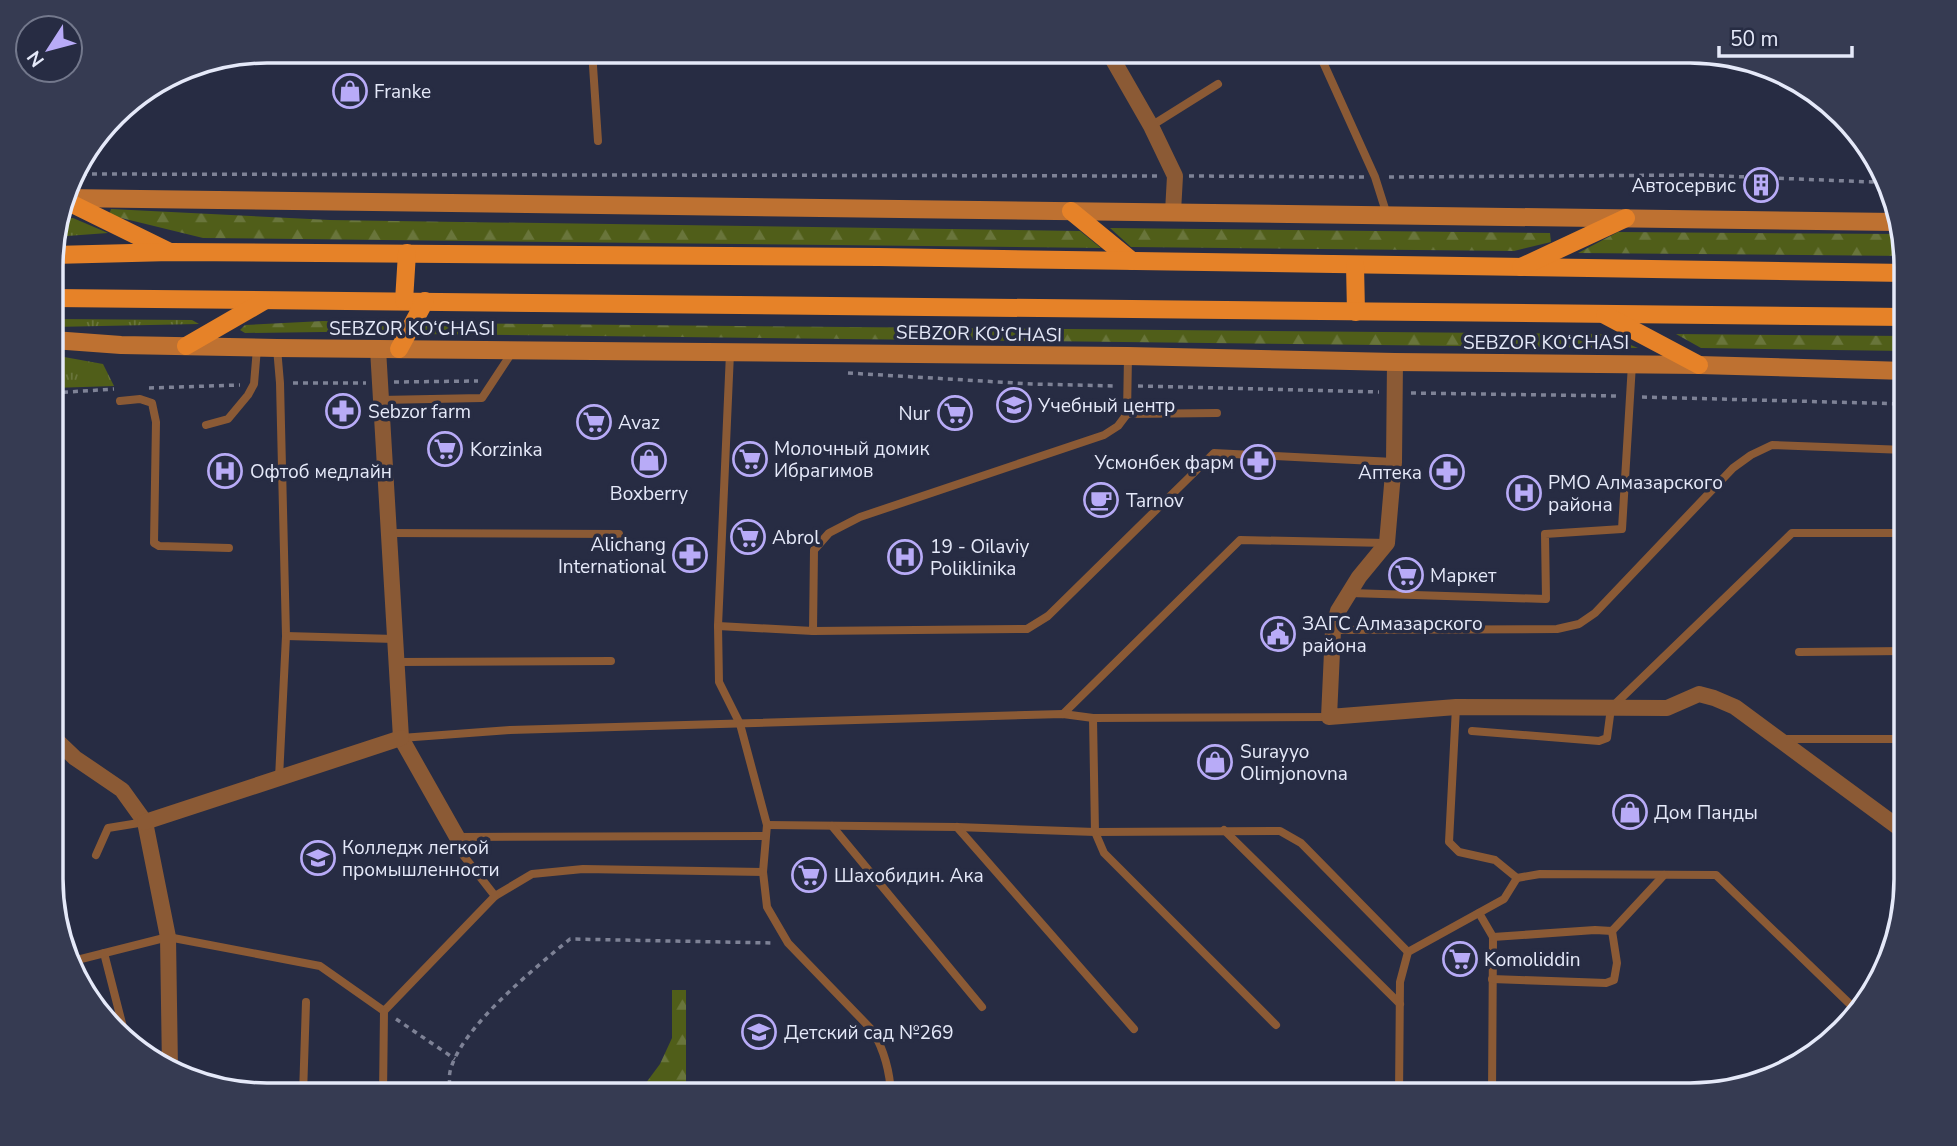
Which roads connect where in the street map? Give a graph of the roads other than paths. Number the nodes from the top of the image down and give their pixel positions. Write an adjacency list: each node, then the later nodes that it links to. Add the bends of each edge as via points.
1 (593, 63): 6 (lane)
2 (1115, 63): 5 (street)
3 (1323, 63): 12 (lane, via 1375,177)
4 (1218, 84): 5 (lane)
5 (1151, 126): 11 (street, via 1175,176)
6 (598, 141)
7 (75, 199): 9 (street)
8 (73, 203): 16 (main road)
9 (1071, 211): 11 (street); 19 (main road)
10 (1886, 211): 14 (street)
11 (1173, 212): 12 (street)
12 (1387, 215): 13 (street)
13 (1626, 218): 14 (street); 21 (main road)
14 (1868, 222): 15 (street)
15 (1889, 222)
16 (171, 252): 17 (main road); 18 (main road)
17 (407, 253): 19 (main road); 25 (main road)
18 (64, 256)
19 (1132, 261): 20 (main road)
20 (1355, 265): 21 (main road); 27 (main road)
21 (1518, 268): 22 (main road)
22 (1894, 272)
23 (63, 298): 24 (main road, SEBZOR KO‘CHASI)
24 (266, 300): 25 (main road, SEBZOR KO‘CHASI); 31 (main road)
25 (404, 300): 26 (main road, SEBZOR KO‘CHASI)
26 (425, 301): 27 (main road, SEBZOR KO‘CHASI); 35 (main road)
27 (1356, 312): 28 (main road, SEBZOR KO‘CHASI)
28 (1601, 313): 29 (main road, SEBZOR KO‘CHASI); 41 (main road)
29 (1894, 317)
30 (63, 341): 31 (street, SEBZOR KO‘CHASI)
31 (186, 346): 32 (street, SEBZOR KO‘CHASI)
32 (257, 348): 33 (street, SEBZOR KO‘CHASI); 47 (lane, via 254,384 248,395 228,419)
33 (277, 348): 34 (street, SEBZOR KO‘CHASI); 59 (lane)
34 (378, 349): 35 (street, SEBZOR KO‘CHASI); 43 (street)
35 (399, 349): 36 (street, SEBZOR KO‘CHASI)
36 (513, 350): 37 (street, SEBZOR KO‘CHASI); 43 (lane, via 482,398)
37 (730, 351): 38 (street, SEBZOR KO‘CHASI); 56 (lane)
38 (1128, 356): 39 (street, SEBZOR KO‘CHASI); 46 (lane)
39 (1395, 362): 40 (street, SEBZOR KO‘CHASI); 49 (street)
40 (1632, 364): 41 (street, SEBZOR KO‘CHASI); 55 (lane, via 1622,529 1545,534 1546,599)
41 (1699, 365): 42 (street, SEBZOR KO‘CHASI)
42 (1894, 371)
43 (380, 400): 50 (street)
44 (120, 401): 54 (lane, via 152,402 156,422 154,544)
45 (1217, 413): 46 (lane)
46 (1127, 414): 58 (lane, via 1104,435 860,517 829,533 814,550)
47 (206, 425)
48 (1894, 450): 57 (lane, via 1772,445 1751,454 1579,624 1557,629)
49 (1394, 462): 53 (street); 58 (lane, via 1213,453 1048,616 1027,629)
50 (388, 533): 52 (lane); 60 (street)
51 (1894, 533): 66 (lane, via 1792,533)
52 (619, 534)
53 (1387, 543): 55 (street); 67 (lane, via 1240,540)
54 (229, 548)
55 (1348, 593): 57 (street)
56 (718, 626): 58 (lane); 70 (lane, via 719,682)
57 (1333, 630): 69 (street)
58 (813, 631)
59 (286, 636): 60 (lane); 76 (lane)
60 (395, 639): 64 (street)
61 (1894, 651): 62 (lane)
62 (1798, 652)
63 (611, 661): 64 (lane)
64 (397, 662): 72 (street)
65 (1456, 707): 66 (street); 69 (street); 89 (lane, via 1449,842 1459,852 1495,860)
66 (1611, 708): 71 (lane, via 1607,738 1599,741); 73 (street, via 1667,709 1699,694 1735,707)
67 (1063, 714): 68 (lane); 70 (lane)
68 (1093, 718): 69 (lane); 83 (lane)
69 (1329, 718)
70 (740, 724): 72 (lane); 79 (lane)
71 (1472, 731)
72 (401, 738): 76 (street); 85 (street)
73 (1779, 739): 74 (lane); 78 (street)
74 (1894, 739)
75 (63, 748): 77 (street, via 122,790)
76 (279, 778): 77 (street)
77 (145, 822): 86 (lane, via 108,828); 93 (street)
78 (1894, 824)
79 (767, 825): 80 (lane); 84 (lane)
80 (832, 826): 81 (lane); 102 (lane)
81 (957, 827): 83 (lane); 106 (lane)
82 (1224, 830): 83 (lane); 95 (lane, via 1280,831 1300,843); 100 (lane)
83 (1095, 832): 105 (lane, via 1104,853)
84 (765, 836): 85 (lane); 87 (lane)
85 (457, 837): 90 (lane, via 463,855)
86 (96, 855)
87 (763, 872): 90 (lane, via 583,869 532,874); 110 (lane, via 767,907 788,943 873,1031 883,1047)
88 (1664, 875): 89 (lane, via 1540,874); 92 (lane); 101 (lane, via 1717,875)
89 (1517, 878): 91 (lane, via 1504,899)
90 (495, 896): 103 (lane)
91 (1479, 913): 94 (lane); 95 (lane)
92 (1612, 932): 94 (lane); 98 (lane, via 1617,962 1614,980)
93 (168, 937): 96 (lane); 103 (lane, via 320,966); 107 (street)
94 (1493, 937): 98 (lane)
95 (1408, 952): 100 (lane)
96 (104, 953): 97 (lane); 104 (lane)
97 (80, 959)
98 (1492, 979): 112 (lane)
99 (306, 1002): 108 (lane)
100 (1400, 1004): 111 (lane)
101 (1851, 1005)
102 (982, 1007)
103 (384, 1011): 109 (lane)
104 (122, 1022)
105 (1276, 1025)
106 (1135, 1029)
107 (170, 1058)
108 (303, 1083)
109 (383, 1083)
110 (889, 1083)
111 (1399, 1083)
112 (1492, 1083)

